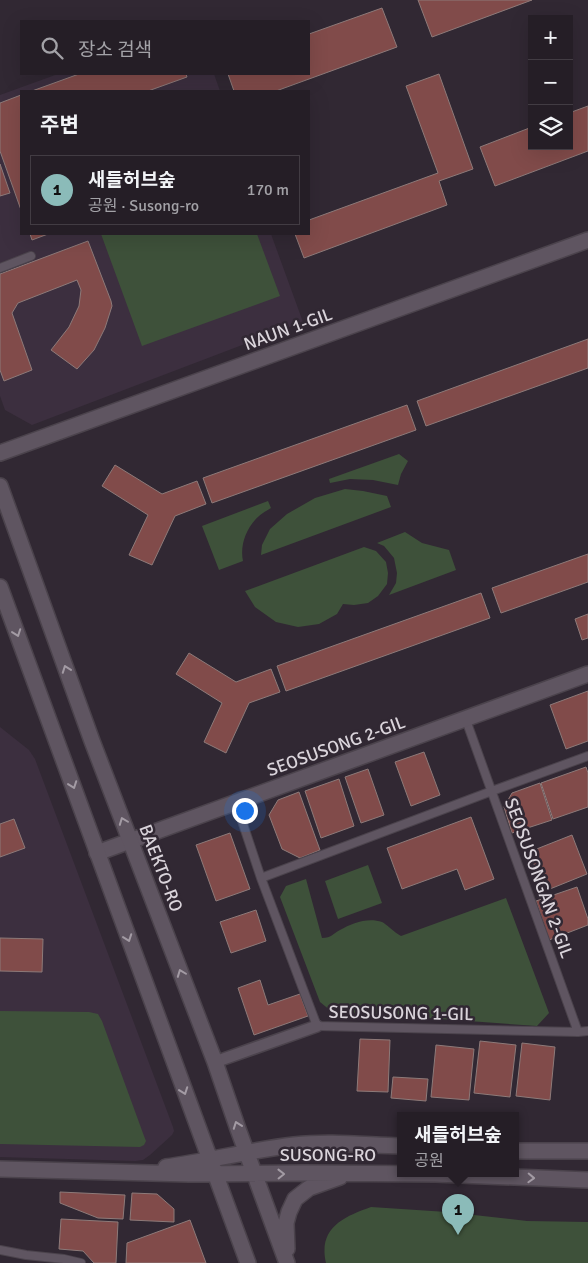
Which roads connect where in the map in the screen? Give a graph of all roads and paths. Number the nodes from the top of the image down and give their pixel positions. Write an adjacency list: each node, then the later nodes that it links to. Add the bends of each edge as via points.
1 (588, 240): 4 (street, NAUN 1-GIL)
2 (31, 256): 3 (lane)
3 (0, 268)
4 (0, 453)
5 (0, 486): 12 (street, BAEKTO-RO, one-way to 5)
6 (0, 587): 13 (street, one-way to 13)
7 (588, 674): 8 (street, SEOSUSONG 2-GIL)
8 (466, 720): 10 (lane); 12 (street, SEOSUSONG 2-GIL)
9 (588, 756): 10 (lane, SEOSUSONGAN 2-GIL)
10 (492, 791): 14 (lane, SEOSUSONGAN 2-GIL); 16 (lane, SEOSUSONGAN 2-GIL)
11 (240, 815): 14 (lane, SEOSUSONG 1-GIL)
12 (130, 840): 13 (street, SEOSUSONG 2-GIL); 18 (street, BAEKTO-RO, one-way to 12)
13 (97, 853): 23 (street, one-way to 23)
14 (261, 878): 15 (lane, SEOSUSONG 1-GIL)
15 (317, 1026): 16 (lane, SEOSUSONG 1-GIL); 18 (street)
16 (578, 1032): 17 (lane, SEOSUSONG 1-GIL)
17 (588, 1032)
18 (215, 1062): 22 (street, BAEKTO-RO, one-way to 18)
19 (397, 1146): 22 (street, SUSONG-RO, via 328,1143)
20 (519, 1151): 21 (street)
21 (588, 1151)
22 (247, 1152): 23 (street, SUSONG-RO); 27 (street, BAEKTO-RO)
23 (209, 1159): 25 (street, SUSONG-RO); 26 (street)
24 (0, 1169): 25 (street, SUSONG-RO)
25 (127, 1173): 26 (street, SUSONG-RO)
26 (215, 1174): 27 (street, SUSONG-RO); 34 (street)
27 (256, 1174): 28 (street, SUSONG-RO, one-way to 28); 35 (street, BAEKTO-RO)
28 (370, 1174): 29 (street, SUSONG-RO, one-way to 29); 35 (street, via 334,1178 309,1188 295,1199 286,1223)
29 (397, 1174)
30 (516, 1177): 31 (street, SUSONG-RO, one-way to 31)
31 (588, 1180)
32 (0, 1250): 33 (lane)
33 (81, 1263)
34 (248, 1263)
35 (287, 1263)

